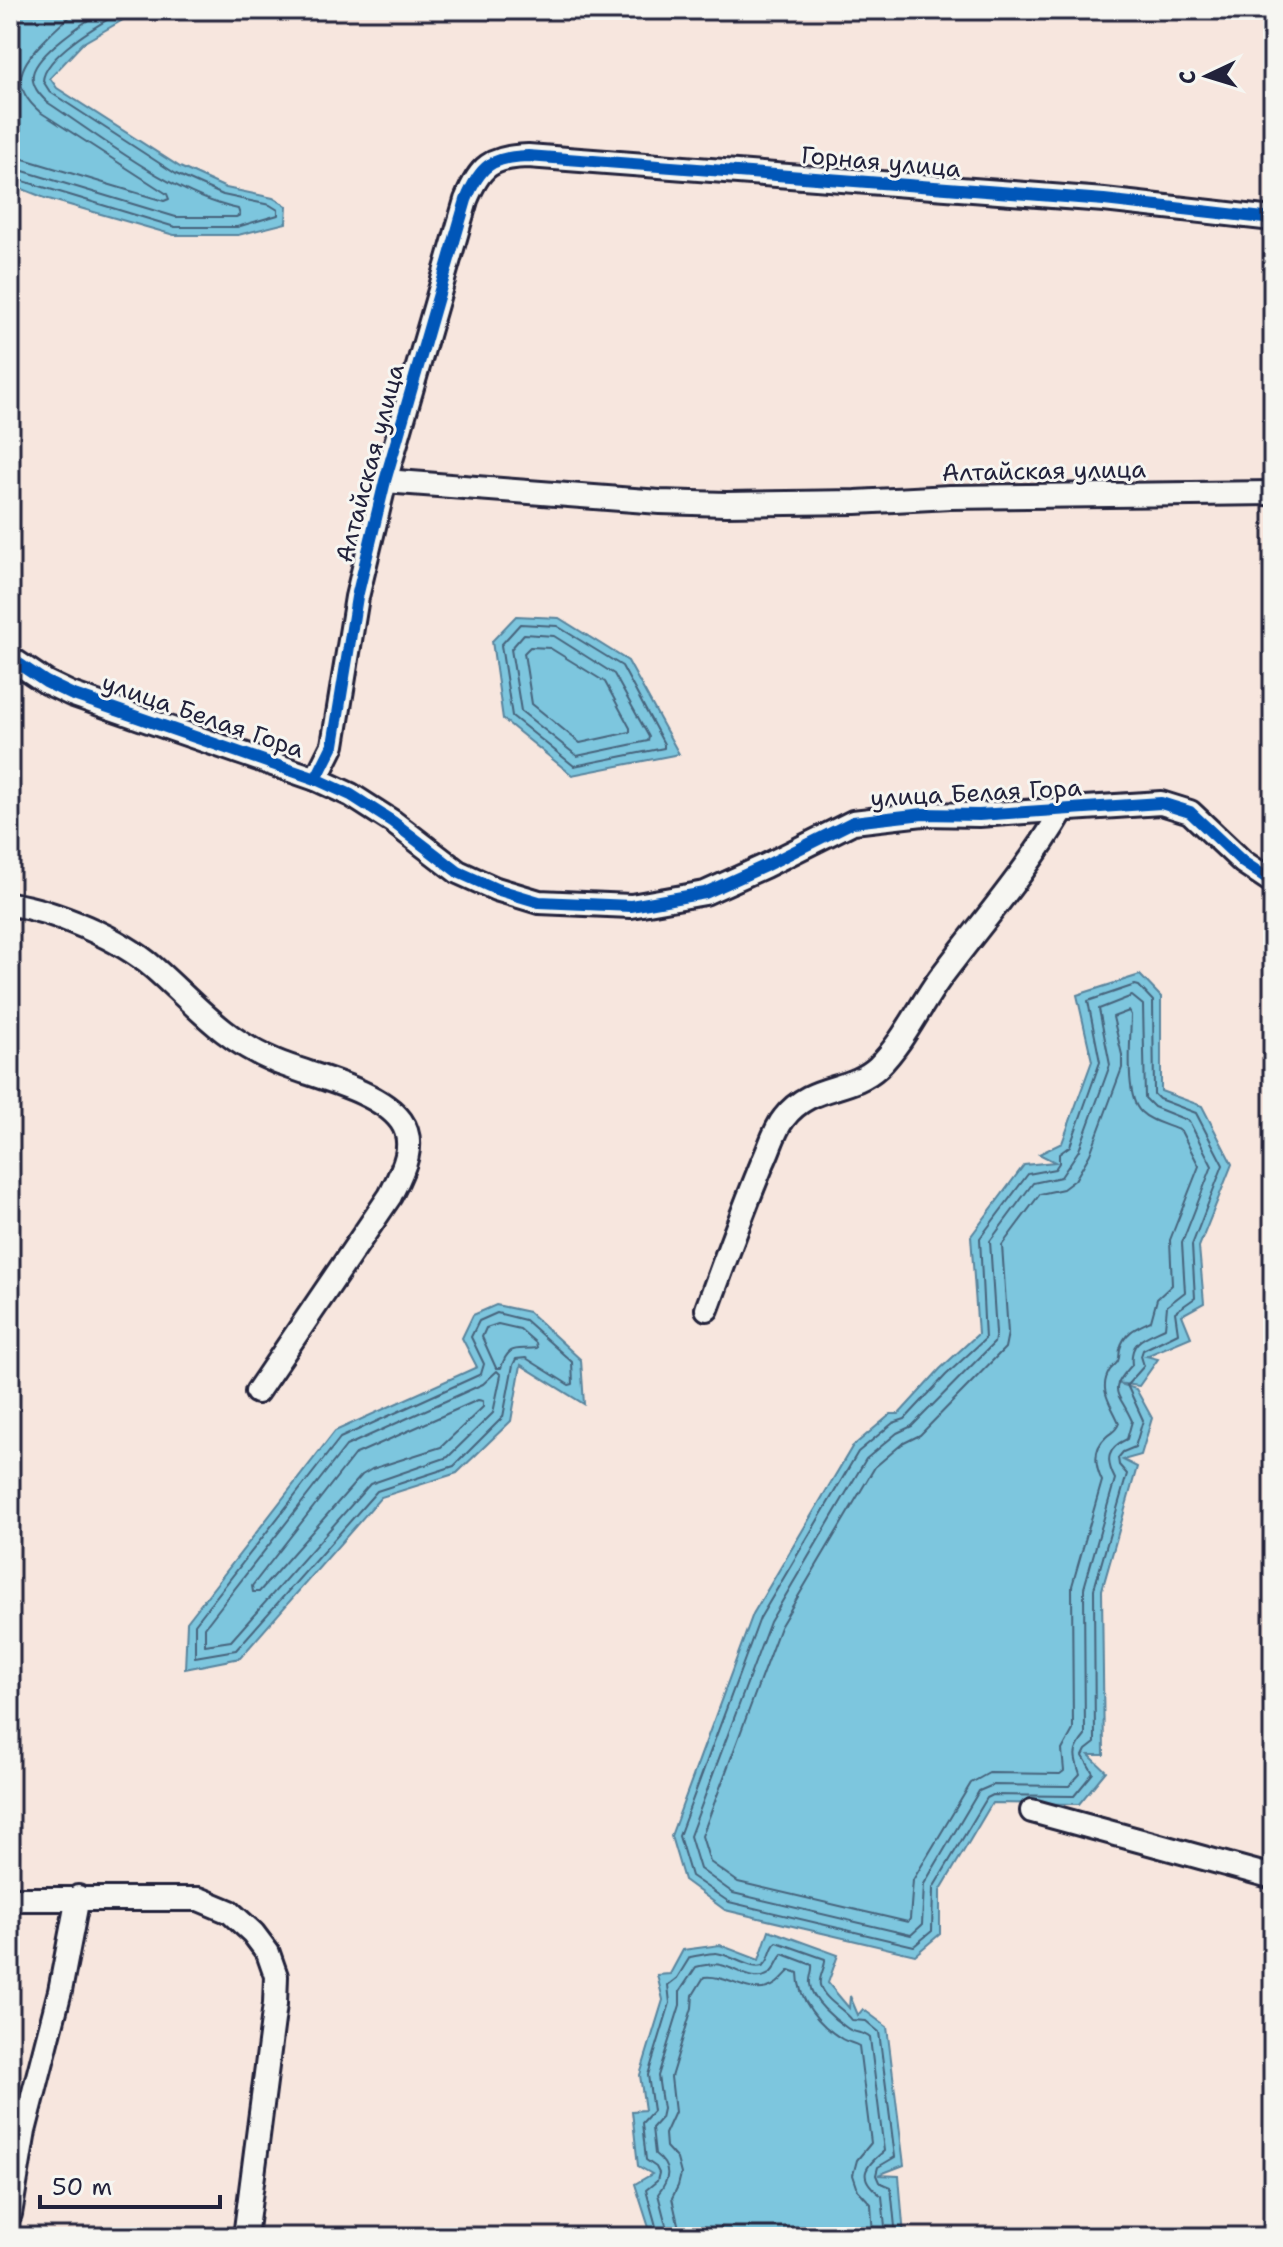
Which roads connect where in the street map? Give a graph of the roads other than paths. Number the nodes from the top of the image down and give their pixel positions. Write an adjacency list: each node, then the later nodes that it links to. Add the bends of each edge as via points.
1 (487, 165): 2 (street, Горная улица, via 506,156 528,156 1104,200); 3 (street, Алтайская улица, via 466,200)
2 (1273, 219)
3 (385, 481): 4 (street, Алтайская улица, via 739,504); 6 (street, Алтайская улица, via 357,597 333,745)
4 (1273, 493)
5 (10, 658): 6 (street, улица Белая Гора, via 71,694)
6 (316, 779): 7 (street, улица Белая Гора, via 393,822 458,872 539,902 578,905 631,906 705,893 853,822 923,814)
7 (1062, 811): 8 (street, улица Белая Гора, via 1161,803 1190,812 1243,862); 10 (street, via 891,1053 874,1070 794,1105 781,1122)
8 (1273, 882)
9 (10, 904): 11 (street, via 98,932 152,966 204,1017 243,1045 353,1089 402,1122 406,1164 390,1196)
10 (707, 1309)
11 (257, 1392)
12 (1032, 1811): 13 (street)
13 (1273, 1877)
14 (78, 1897): 15 (street); 16 (street); 17 (street, via 199,1899 230,1912 268,1953 276,1976 275,2004)
15 (10, 1899)
16 (10, 2214)
17 (245, 2237)

